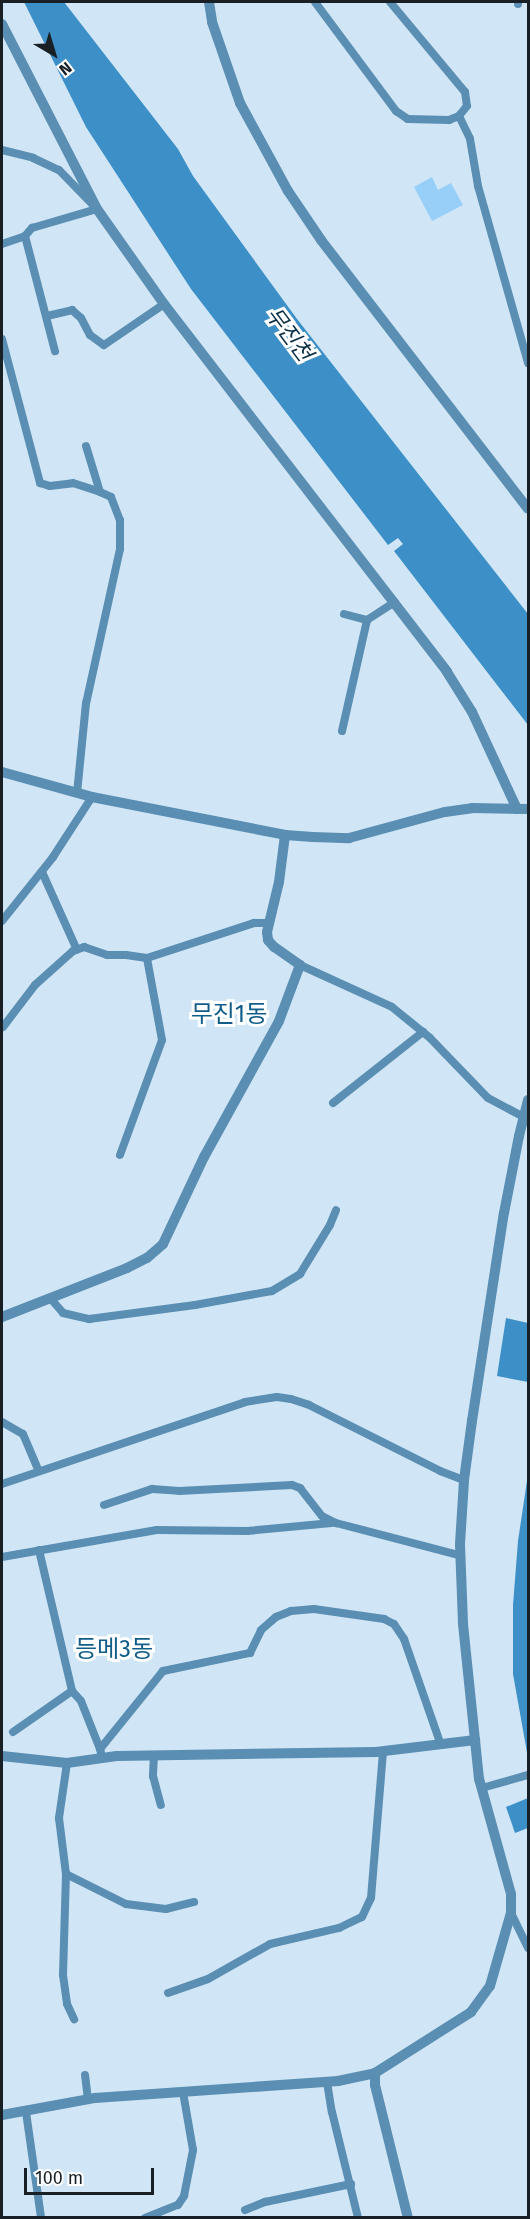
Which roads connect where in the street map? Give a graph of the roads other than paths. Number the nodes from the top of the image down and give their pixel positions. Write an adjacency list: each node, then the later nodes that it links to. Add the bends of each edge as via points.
1 (209, 2): 17 (street, via 240,103 289,192 321,240)
2 (315, 2): 5 (street, via 396,111 408,119)
3 (390, 2): 5 (street, via 465,92 467,106)
4 (2, 24): 7 (street)
5 (459, 117): 14 (street, via 470,139 477,186)
6 (2, 150): 7 (street, via 59,170)
7 (97, 209): 8 (street, via 32,228); 10 (street)
8 (25, 236): 9 (street); 11 (street)
9 (2, 244)
10 (164, 304): 11 (street, via 104,345 90,335 72,310); 18 (street)
11 (47, 316): 13 (street)
12 (2, 339): 16 (street, via 40,483 73,483)
13 (54, 351)
14 (528, 363)
15 (86, 446): 16 (street)
16 (100, 492): 23 (street, via 111,497 117,506 122,539 86,704)
17 (528, 509)
18 (395, 602): 20 (street); 25 (street, via 472,712)
19 (344, 614): 20 (street)
20 (367, 620): 21 (street)
21 (342, 731)
22 (2, 772): 23 (street)
23 (76, 793): 24 (street)
24 (92, 797): 27 (street); 28 (street)
25 (517, 809): 26 (street); 27 (street, via 445,812 349,837)
26 (528, 809)
27 (285, 835): 30 (street, via 279,882)
28 (42, 872): 29 (street); 31 (street)
29 (2, 921)
30 (268, 923): 32 (street, via 254,922); 33 (street, via 268,940)
31 (76, 950): 32 (street, via 84,947 107,956); 34 (street, via 35,985)
32 (147, 958): 39 (street, via 162,1040)
33 (300, 965): 35 (street, via 392,1006); 41 (street, via 279,1022 204,1157 163,1244 147,1258)
34 (3, 1027)
35 (423, 1032): 37 (street); 38 (street, via 488,1098)
36 (528, 1100): 38 (street)
37 (333, 1103)
38 (523, 1117): 45 (street, via 504,1213)
39 (120, 1155)
40 (336, 1210): 41 (street, via 300,1274 272,1291 89,1319 63,1313)
41 (51, 1299): 42 (street)
42 (2, 1317)
43 (2, 1422): 44 (street, via 23,1434)
44 (38, 1470): 45 (street, via 245,1402 277,1397 309,1405); 46 (street)
45 (464, 1480): 50 (street)
46 (2, 1484)
47 (104, 1504): 48 (street, via 152,1489 292,1485 300,1488 322,1516)
48 (336, 1523): 49 (street, via 247,1531 157,1530); 50 (street)
49 (39, 1550): 51 (street); 52 (street)
50 (459, 1555): 54 (street)
51 (2, 1557)
52 (72, 1690): 53 (street); 57 (street, via 81,1701)
53 (13, 1732)
54 (475, 1740): 55 (street); 62 (street)
55 (441, 1745): 56 (street); 57 (street, via 404,1639 394,1624 384,1619 314,1609 291,1611 269,1622 250,1653 163,1671)
56 (383, 1751): 58 (street); 68 (street, via 371,1898 362,1917 339,1928 270,1944 208,1978)
57 (101, 1753): 58 (street); 60 (street)
58 (154, 1755): 63 (street, via 153,1776)
59 (2, 1756): 60 (street)
60 (67, 1762): 64 (street, via 59,1818)
61 (528, 1775): 62 (street)
62 (482, 1788): 66 (street, via 506,1866)
63 (161, 1804)
64 (66, 1874): 65 (street, via 126,1904 166,1909); 69 (street, via 63,1975 67,2004)
65 (194, 1902)
66 (511, 1913): 67 (street); 70 (street, via 490,1986 471,2012)
67 (528, 1948)
68 (168, 1993)
69 (74, 2019)
70 (375, 2073): 72 (street); 82 (street)
71 (85, 2075): 74 (street)
72 (327, 2082): 73 (street); 77 (street)
73 (183, 2092): 74 (street); 80 (street, via 193,2150 184,2196 178,2205)
74 (88, 2099): 75 (street)
75 (26, 2112): 76 (street); 79 (street)
76 (2, 2115)
77 (351, 2184): 78 (street, via 265,2202); 81 (street)
78 (245, 2210)
79 (41, 2217)
80 (145, 2217)
81 (358, 2217)
82 (408, 2217)

